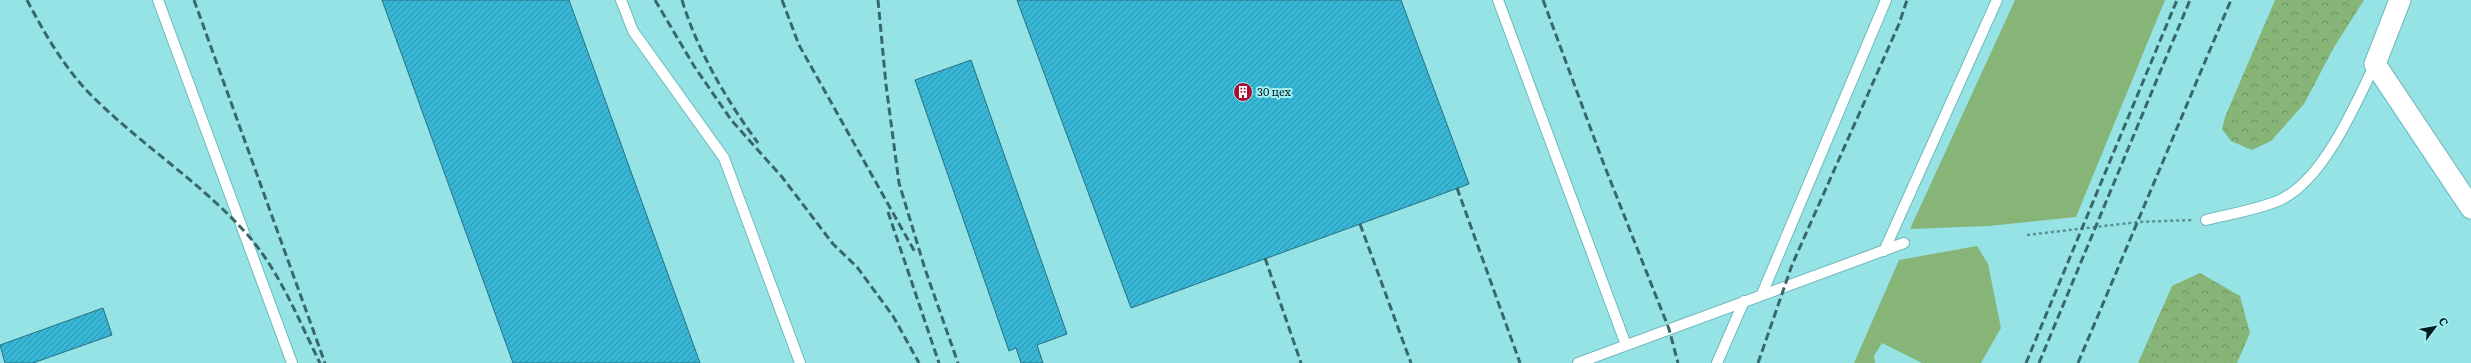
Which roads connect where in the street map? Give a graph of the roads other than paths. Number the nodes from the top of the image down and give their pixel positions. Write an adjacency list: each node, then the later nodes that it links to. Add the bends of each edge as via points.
1 (158, 0): 15 (lane)
2 (621, 0): 16 (lane, via 633,31 724,158)
3 (1498, 0): 14 (lane)
4 (1886, 0): 12 (lane)
5 (1997, 0): 11 (lane)
6 (2400, 0): 7 (street)
7 (2375, 64): 8 (street); 9 (lane, via 2331,151 2306,180 2282,199)
8 (2471, 208)
9 (2206, 220)
10 (1904, 243): 11 (lane)
11 (1884, 251): 12 (lane)
12 (1762, 294): 13 (lane)
13 (1744, 301): 14 (lane); 18 (lane)
14 (1626, 345): 17 (lane)
15 (292, 363)
16 (800, 363)
17 (1578, 363)
18 (1717, 363)

